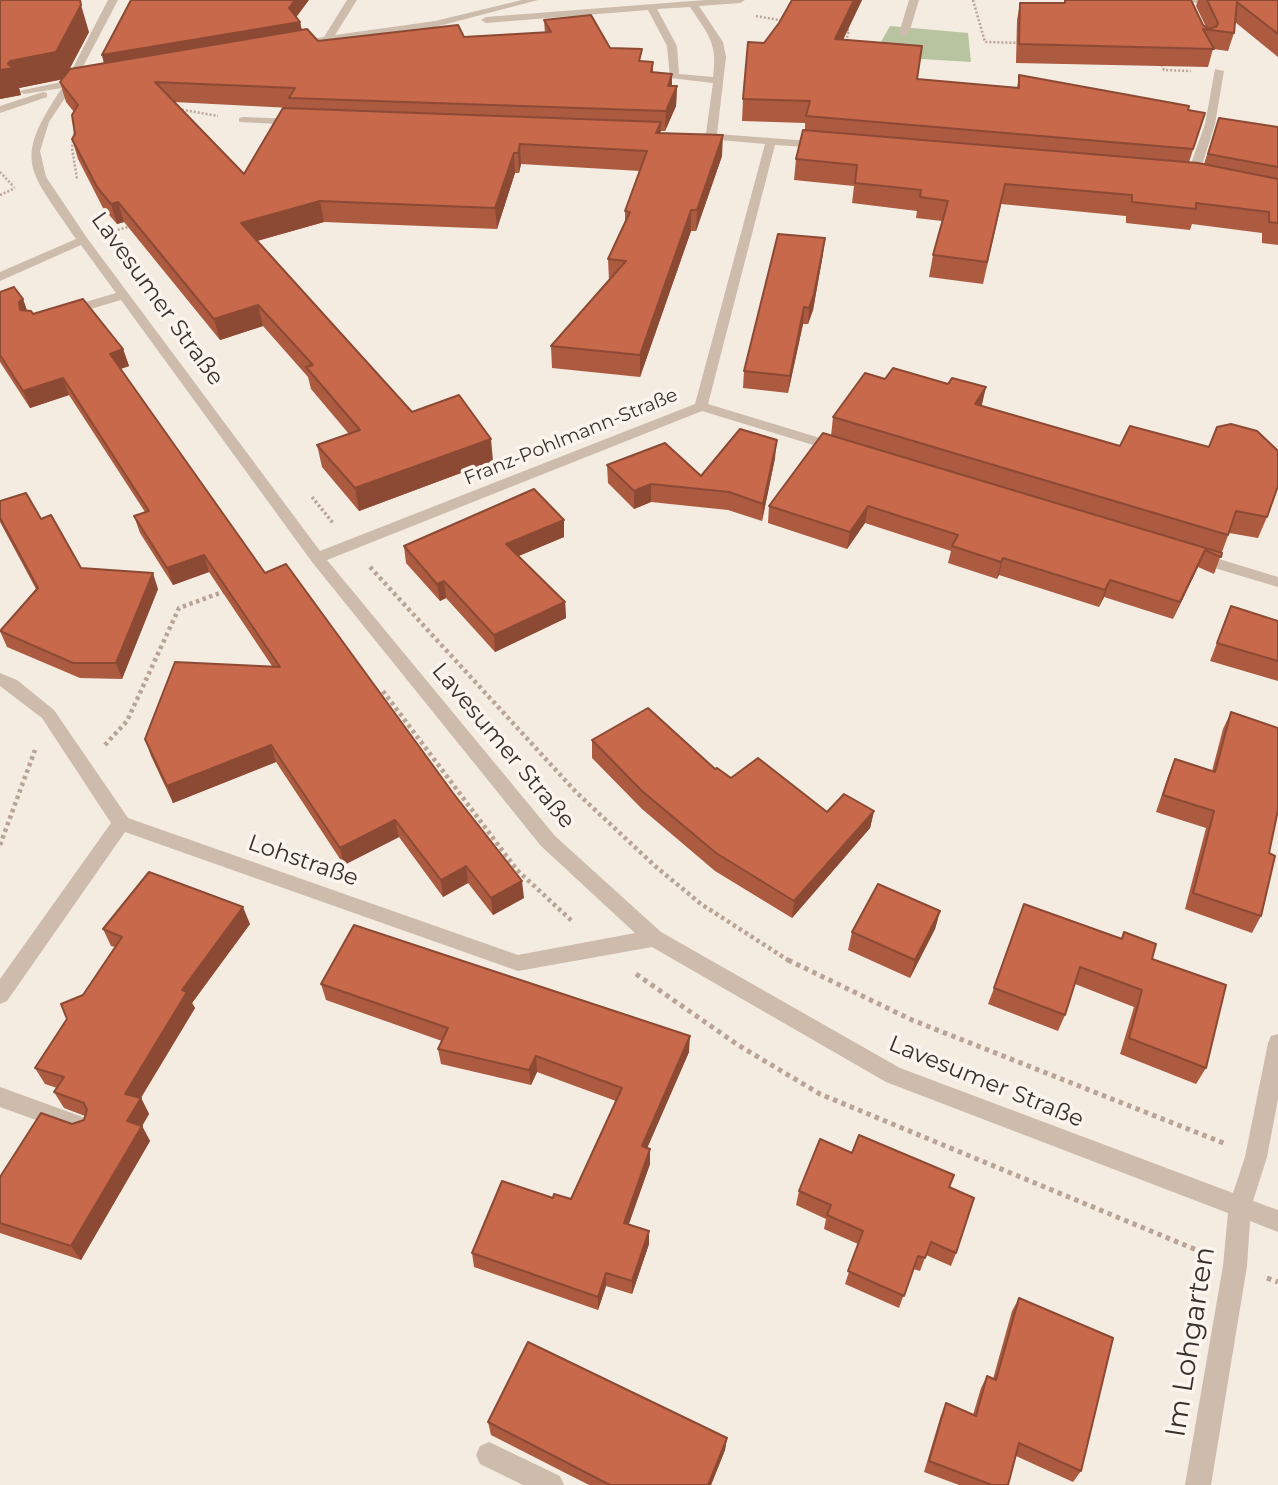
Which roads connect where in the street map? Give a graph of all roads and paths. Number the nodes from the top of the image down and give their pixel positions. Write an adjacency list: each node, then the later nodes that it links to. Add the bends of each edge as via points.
1 (113, 0): 25 (street, Lavesumer Straße)
2 (352, 0): 17 (street)
3 (533, 0): 14 (street)
4 (740, 0): 9 (street)
5 (914, 0): 16 (street)
6 (973, 0): 18 (path, via 985,42)
7 (1186, 0): 10 (street)
8 (1229, 2): 10 (street)
9 (693, 4): 11 (street); 23 (street, via 718,43)
10 (1191, 5)
11 (652, 8): 14 (street); 23 (street, via 672,46 674,76)
12 (774, 20): 13 (path)
13 (790, 22)
14 (435, 24): 17 (street)
15 (838, 28): 20 (path, via 849,30)
16 (904, 33)
17 (328, 39): 19 (street)
18 (1027, 43)
19 (287, 46)
20 (845, 47)
21 (1158, 57): 22 (path, via 1164,70)
22 (1219, 71): 38 (street, via 1210,124)
23 (718, 81): 33 (street)
24 (83, 82): 25 (street)
25 (69, 85): 26 (street); 28 (street); 43 (street, Lavesumer Straße, via 44,122 34,151 40,177)
26 (24, 91)
27 (169, 107): 29 (path)
28 (0, 110)
29 (243, 120): 30 (street)
30 (312, 122)
31 (76, 127): 40 (path, via 72,148)
32 (684, 136): 33 (street)
33 (711, 136): 34 (street)
34 (771, 141): 35 (street); 48 (street, Franz-Pohlmann-Straße)
35 (833, 145)
36 (0, 172): 41 (path)
37 (1179, 176): 38 (street)
38 (1192, 178): 39 (street)
39 (1204, 180)
40 (79, 183)
41 (21, 197)
42 (144, 222): 44 (path, via 104,234)
43 (82, 240): 45 (street); 46 (street, Lavesumer Straße)
44 (112, 243)
45 (0, 277)
46 (123, 295): 47 (street); 53 (street, Lavesumer Straße)
47 (55, 315)
48 (701, 406): 49 (street); 51 (street, Franz-Pohlmann-Straße)
49 (858, 454)
50 (308, 492): 51 (path)
51 (350, 545): 53 (street, Franz-Pohlmann-Straße); 66 (path, via 576,792 701,904 800,968 912,1020)
52 (1186, 554): 54 (street)
53 (317, 558): 61 (street, Lavesumer Straße, via 548,841)
54 (1278, 582)
55 (229, 590): 58 (path, via 179,608 127,721)
56 (0, 679): 57 (street)
57 (48, 714): 58 (street); 60 (path)
58 (85, 768): 59 (street)
59 (121, 823): 61 (street, Lohstraße, via 518,962); 62 (street)
60 (0, 845)
61 (654, 938): 67 (street, Lavesumer Straße, via 893,1075)
62 (0, 995)
63 (1278, 1043): 66 (street, Im Lohgarten)
64 (0, 1097): 65 (street)
65 (83, 1127)
66 (1256, 1157): 67 (street, Im Lohgarten)
67 (1240, 1207): 68 (street, Lavesumer Straße); 71 (street, Im Lohgarten, via 1236,1266)
68 (1278, 1222)
69 (489, 1455): 70 (street)
70 (551, 1485)
71 (1198, 1485)

